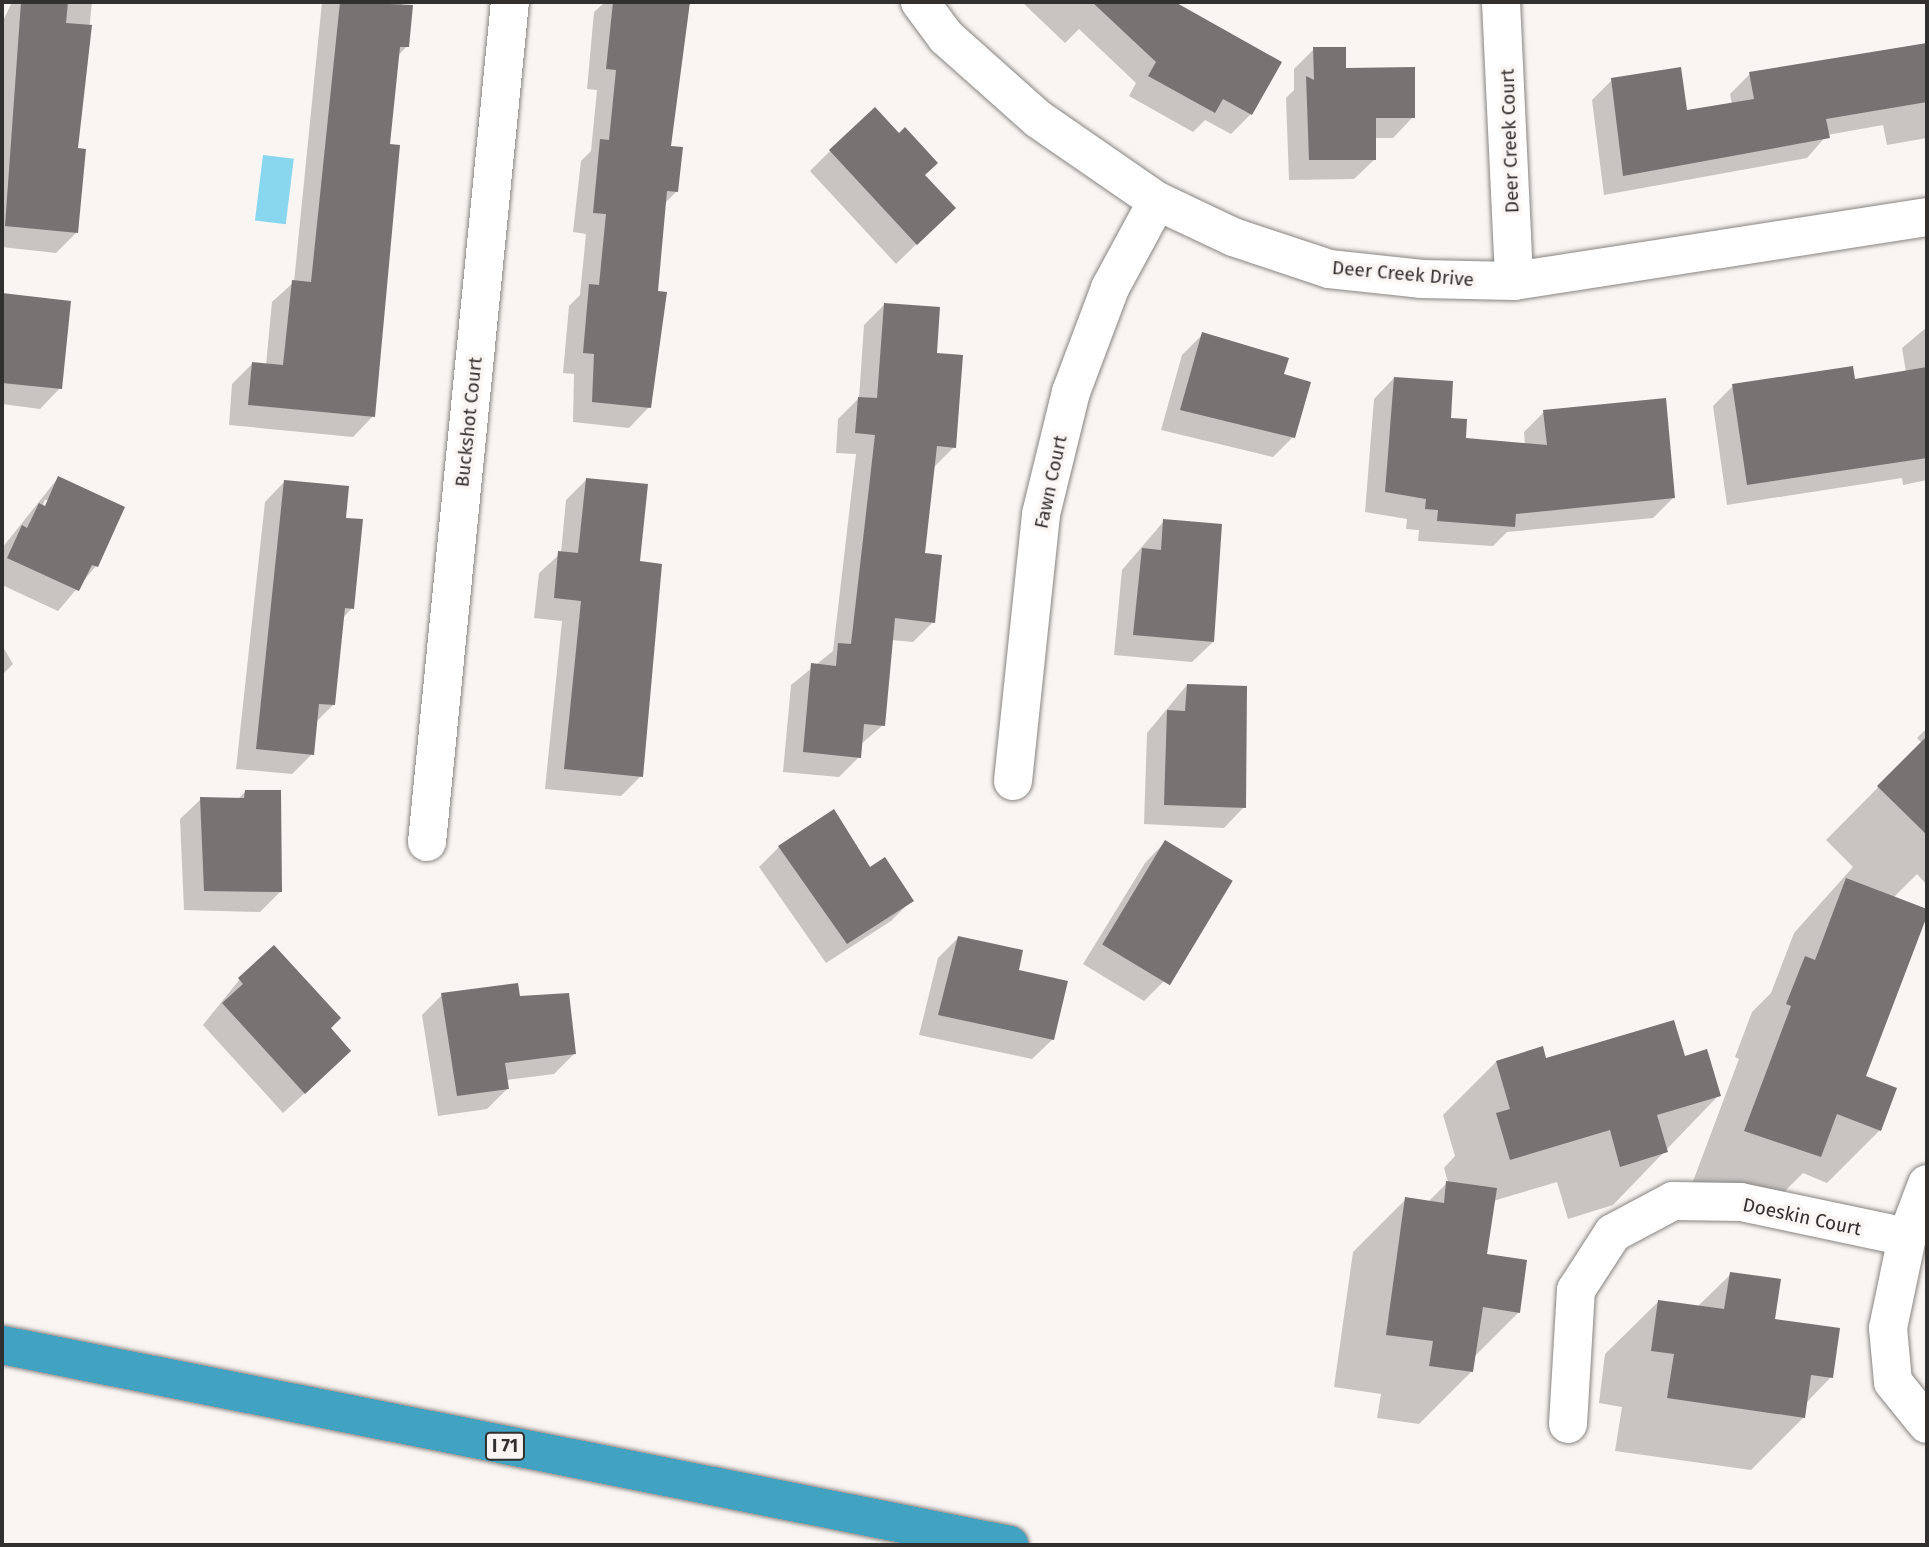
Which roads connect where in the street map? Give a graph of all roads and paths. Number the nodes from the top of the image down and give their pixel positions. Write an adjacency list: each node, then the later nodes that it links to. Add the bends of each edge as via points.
1 (510, 2): 8 (street, Buckshot Court)
2 (920, 2): 4 (street, Deer Creek Drive, via 946,37 1038,119)
3 (1501, 2): 6 (street, Deer Creek Court)
4 (1157, 201): 6 (street, Deer Creek Drive, via 1233,237 1329,269 1422,279); 7 (street, Fawn Court, via 1110,288 1071,392 1041,514)
5 (1927, 217): 6 (street, Deer Creek Drive)
6 (1514, 281)
7 (1013, 781)
8 (427, 842)
9 (1927, 1184): 10 (street)
10 (1907, 1237): 12 (street, Doeskin Court, via 1741,1202 1673,1201 1613,1233 1576,1290); 13 (street, via 1888,1328 1893,1382)
11 (2, 1345): 14 (highway, I 71)
12 (1568, 1423)
13 (1927, 1424)
14 (1010, 1545)

